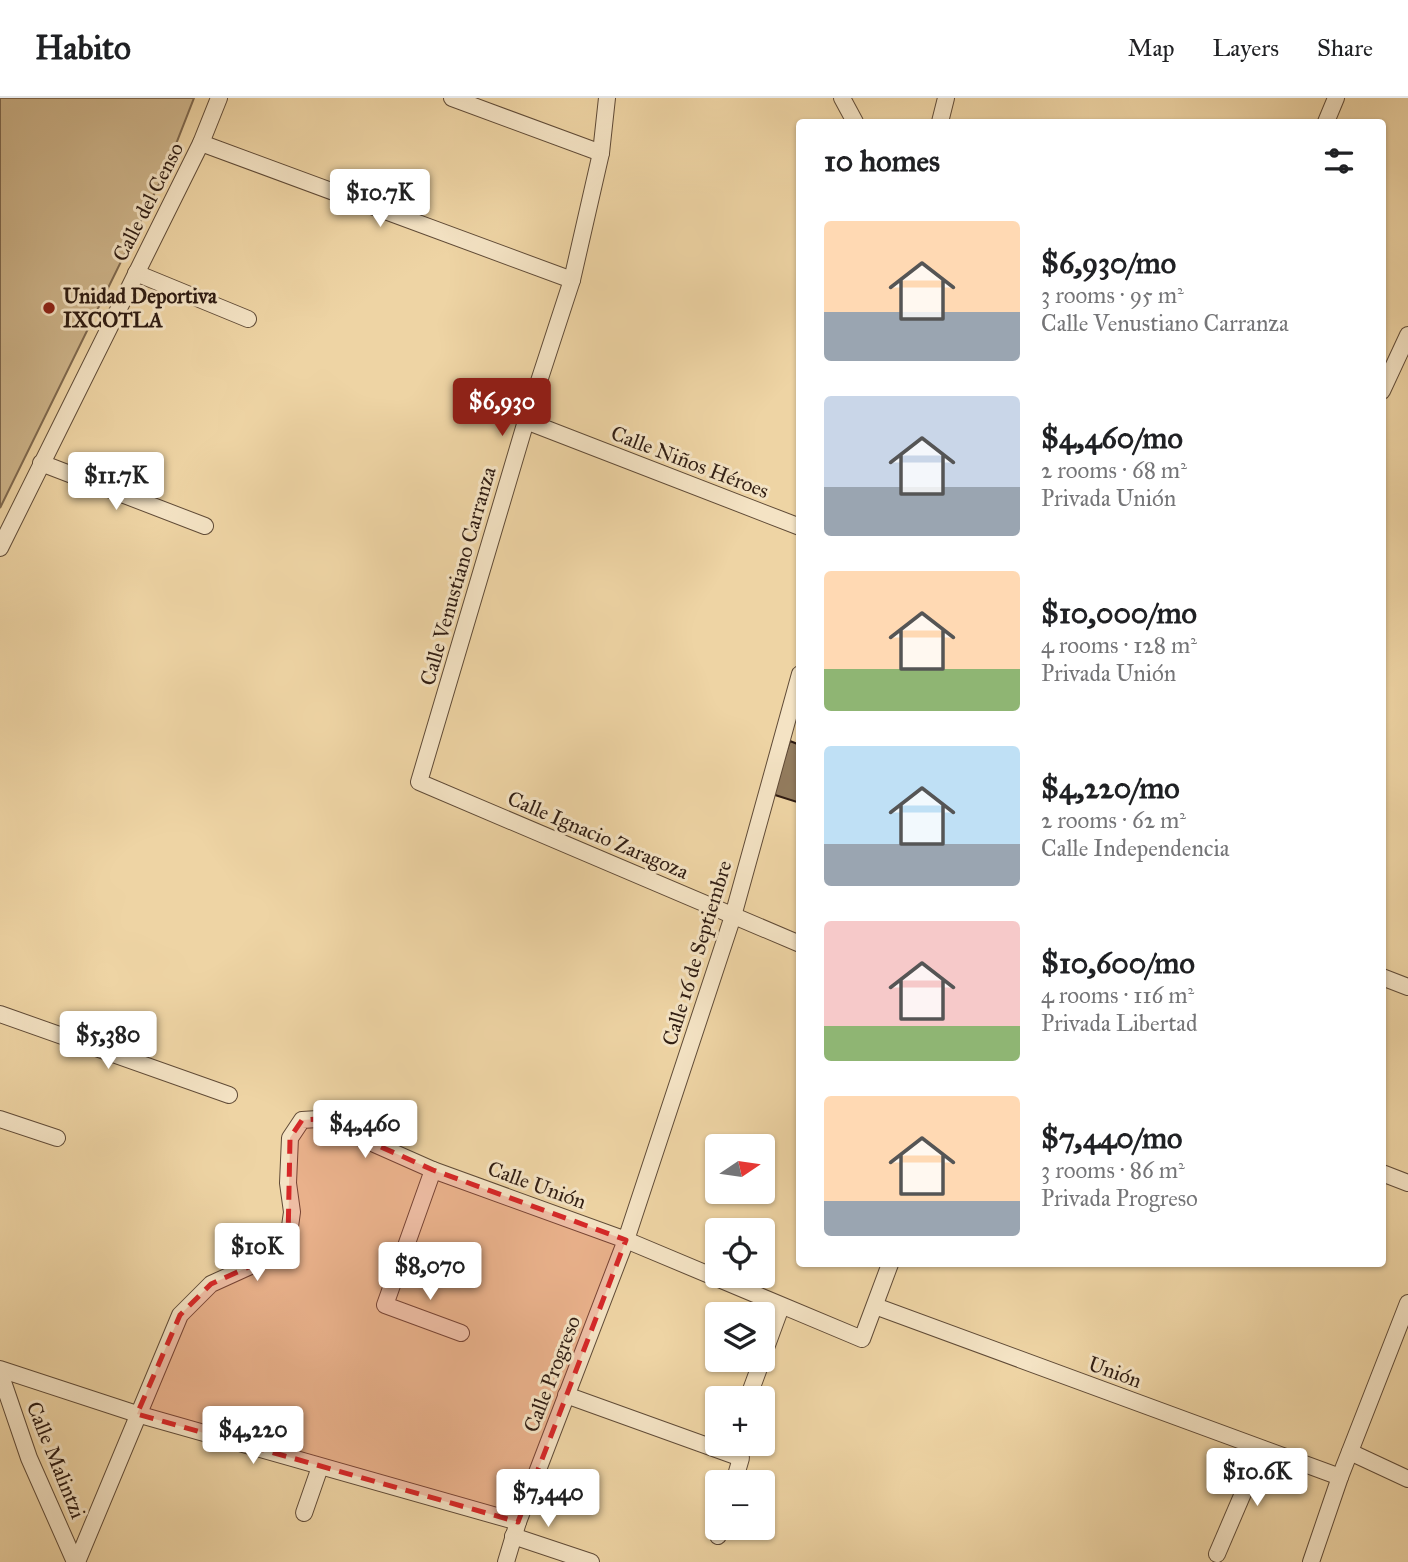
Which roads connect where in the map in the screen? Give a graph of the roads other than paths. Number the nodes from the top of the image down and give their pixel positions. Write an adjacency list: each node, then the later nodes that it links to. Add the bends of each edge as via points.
1 (219, 98): 10 (street, Calle del Censo)
2 (452, 98): 11 (street)
3 (607, 98): 11 (street, Calle Venustiano Carranza)
4 (842, 98): 7 (street)
5 (946, 98): 8 (street)
6 (1336, 98): 9 (street)
7 (853, 119)
8 (941, 119)
9 (1327, 119)
10 (201, 143): 12 (street, Calle del Censo); 13 (street)
11 (601, 153): 13 (street, Calle Venustiano Carranza)
12 (136, 273): 14 (street); 18 (street, Calle del Censo)
13 (572, 279): 17 (street, Calle Venustiano Carranza)
14 (248, 319)
15 (1408, 335): 16 (street)
16 (1386, 382)
17 (526, 421): 19 (street, Calle Niños Héroes); 23 (street, Calle Venustiano Carranza)
18 (41, 463): 20 (street); 21 (street, Calle del Censo)
19 (796, 525)
20 (205, 526)
21 (0, 548)
22 (796, 688): 24 (street, Calle 16 de Septiembre)
23 (419, 782): 24 (street, Calle Ignacio Zaragoza)
24 (733, 916): 25 (street, Calle Ignacio Zaragoza); 35 (street, Calle 16 de Septiembre)
25 (796, 942)
26 (1386, 979): 27 (street)
27 (1408, 987)
28 (0, 1014): 29 (street)
29 (229, 1095)
30 (0, 1119): 31 (street)
31 (57, 1138)
32 (433, 1170): 35 (street, Calle Unión); 41 (street, via 385,1305); 44 (street, Calle Unión, via 318,1119 302,1120 290,1138 288,1241 266,1259 211,1284 180,1315)
33 (1386, 1175): 34 (street)
34 (1408, 1183)
35 (626, 1240): 39 (street); 43 (street, Calle Progreso)
36 (889, 1267): 38 (street)
37 (1408, 1303): 47 (street)
38 (875, 1306): 39 (street, via 862,1339); 46 (street, Unión)
39 (781, 1307): 40 (street)
40 (775, 1323)
41 (461, 1333)
42 (0, 1371): 44 (street); 54 (street, Calle Malintzi, via 29,1458)
43 (566, 1395): 45 (street); 52 (street, Calle Progreso)
44 (137, 1414): 48 (street); 54 (street)
45 (705, 1440)
46 (1262, 1449): 49 (street, Unión); 53 (street)
47 (1350, 1452): 49 (street); 50 (street)
48 (320, 1467): 51 (street); 52 (street)
49 (1340, 1477): 57 (street)
50 (1408, 1479)
51 (304, 1513)
52 (516, 1529): 55 (street, Calle Progreso); 56 (street)
53 (1217, 1554)
54 (76, 1562)
55 (506, 1562)
56 (591, 1562)
57 (1311, 1562)

